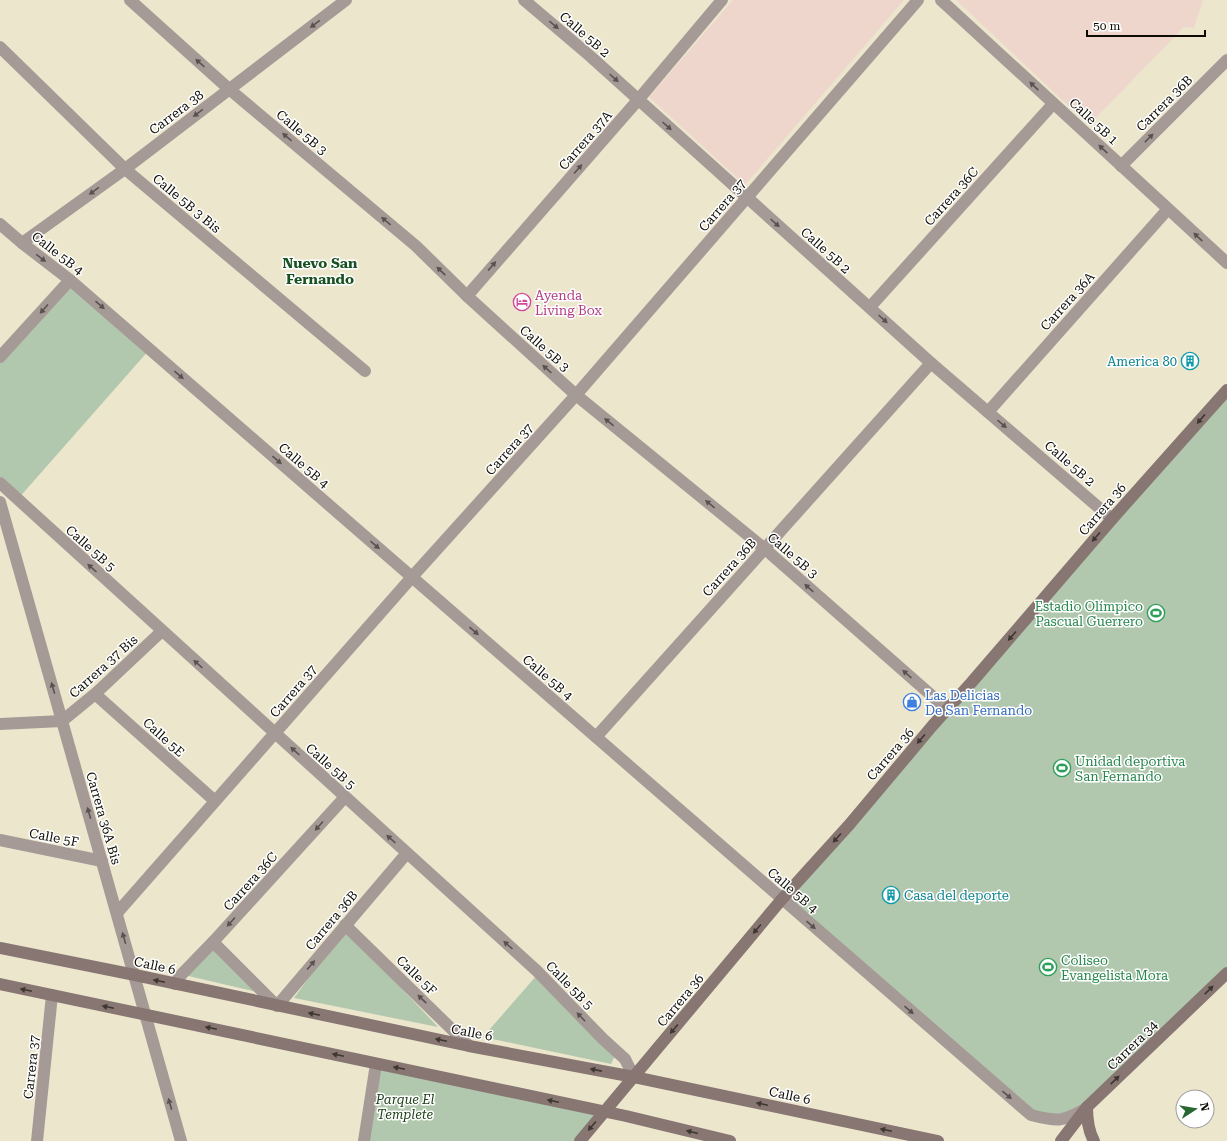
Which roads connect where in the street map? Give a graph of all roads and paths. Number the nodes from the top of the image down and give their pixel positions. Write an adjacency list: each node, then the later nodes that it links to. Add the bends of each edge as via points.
1 (130, 0): 9 (street, Calle 5B 3, one-way to 1)
2 (346, 0): 9 (street, Carrera 38, one-way to 9)
3 (524, 0): 10 (street, Calle 5B 2, one-way to 10)
4 (722, 0): 10 (street, Carrera 37A)
5 (918, 0): 14 (street, Carrera 37)
6 (941, 0): 11 (street, Calle 5B 1, one-way to 6)
7 (0, 47): 13 (street, Calle 5B 3 Bis)
8 (1227, 60): 12 (street, Carrera 36B, one-way to 8)
9 (229, 89): 13 (street, Carrera 38, one-way to 13); 20 (street, Calle 5B 3, one-way to 9, via 416,246)
10 (638, 100): 14 (street, Calle 5B 2, one-way to 14); 20 (street, Carrera 37A, one-way to 10)
11 (1054, 104): 12 (street, Calle 5B 1, one-way to 11); 21 (street, Carrera 36C)
12 (1121, 166): 15 (street, Calle 5B 1)
13 (124, 169): 17 (street, Carrera 38, one-way to 17); 24 (street, Calle 5B 3 Bis)
14 (746, 198): 21 (street, Calle 5B 2, one-way to 21); 26 (street, Carrera 37)
15 (1168, 209): 18 (street, Calle 5B 1, one-way to 15); 27 (street, Carrera 36A)
16 (0, 224): 17 (street, Calle 5B 4)
17 (22, 243): 19 (street, Calle 5B 4, one-way to 19)
18 (1227, 263)
19 (70, 280): 22 (street, one-way to 22); 32 (street, Calle 5B 4, one-way to 32)
20 (467, 296): 26 (street, Calle 5B 3, one-way to 20)
21 (870, 307): 23 (street, Calle 5B 2, one-way to 23)
22 (0, 357)
23 (931, 362): 27 (street, Calle 5B 2); 31 (street, Carrera 36B)
24 (365, 371)
25 (1227, 390): 30 (main road, Carrera 36, one-way to 30)
26 (576, 395): 31 (street, Calle 5B 3, one-way to 26); 32 (street, Carrera 37)
27 (988, 412): 30 (street, Calle 5B 2, one-way to 30)
28 (0, 483): 33 (street, Calle 5B 5, one-way to 28)
29 (0, 502): 36 (street, Carrera 36A Bis, one-way to 29)
30 (1112, 519): 35 (main road, Carrera 36, one-way to 35)
31 (765, 548): 35 (street, Calle 5B 3, one-way to 31); 39 (street, Carrera 36B)
32 (412, 577): 38 (street, Carrera 37); 39 (street, Calle 5B 4, one-way to 39)
33 (162, 631): 34 (street, Carrera 37 Bis); 38 (street, Calle 5B 5, one-way to 33)
34 (94, 694): 36 (street, Carrera 37 Bis); 41 (street, Calle 5E)
35 (947, 709): 45 (main road, Carrera 36, one-way to 45, via 849,825)
36 (62, 721): 37 (street); 44 (street, Carrera 36A Bis, one-way to 36)
37 (0, 724)
38 (275, 733): 40 (street, Calle 5B 5, one-way to 38); 41 (street, Carrera 37)
39 (596, 738): 45 (street, Calle 5B 4)
40 (345, 797): 43 (street, Calle 5B 5, one-way to 40); 48 (street, Carrera 36C, one-way to 48)
41 (215, 801): 46 (street, Carrera 37)
42 (0, 840): 44 (street, Calle 5F)
43 (407, 853): 47 (street, Carrera 36B); 59 (street, Calle 5B 5, one-way to 43, via 626,1059 537,971)
44 (102, 860): 46 (street, Carrera 36A Bis)
45 (782, 899): 59 (main road, Carrera 36, one-way to 59); 60 (street, Calle 5B 4, one-way to 60, via 1030,1116 1058,1121)
46 (117, 913): 51 (street, Carrera 36A Bis, one-way to 46)
47 (345, 925): 55 (street, Carrera 36B, one-way to 47); 57 (street, Calle 5F, one-way to 47)
48 (213, 942): 53 (street, Carrera 36C); 55 (street)
49 (0, 948): 51 (main road, Calle 6)
50 (1227, 973): 60 (main road, Carrera 34, one-way to 50)
51 (135, 975): 53 (main road, Calle 6, one-way to 51); 56 (street, Carrera 36A Bis)
52 (0, 984): 54 (main road, one-way to 52)
53 (175, 984): 55 (main road, Calle 6)
54 (52, 995): 56 (main road, one-way to 54); 62 (street, Carrera 37)
55 (277, 1006): 57 (main road, Calle 6, one-way to 55)
56 (146, 1014): 58 (main road, one-way to 56); 63 (street, Carrera 36A Bis, one-way to 56)
57 (469, 1046): 59 (main road, Calle 6, one-way to 57)
58 (376, 1064): 61 (main road, one-way to 58); 64 (street)
59 (634, 1077): 61 (main road, Carrera 36); 67 (main road, Calle 6, one-way to 59)
60 (1087, 1108): 68 (main road, Carrera 34); 69 (main road, via 1087,1121)
61 (605, 1112): 65 (main road, Carrera 36, one-way to 65); 66 (main road, one-way to 61)
62 (37, 1141)
63 (181, 1141)
64 (364, 1141)
65 (580, 1141)
66 (730, 1141)
67 (938, 1141)
68 (1061, 1141)
69 (1094, 1141)

